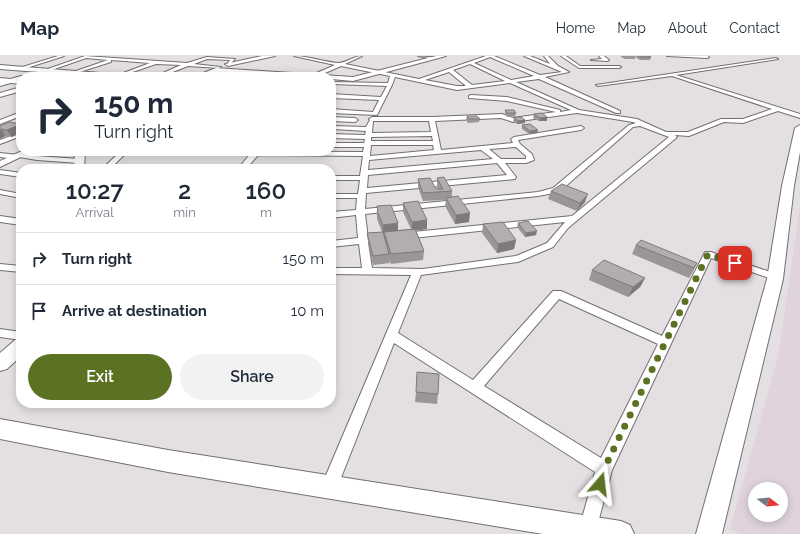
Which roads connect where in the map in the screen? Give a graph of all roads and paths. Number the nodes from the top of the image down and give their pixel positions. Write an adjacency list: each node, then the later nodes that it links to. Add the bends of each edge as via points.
1 (62, 56): 31 (street)
2 (122, 56): 16 (street)
3 (272, 56): 23 (main road)
4 (296, 56): 26 (street)
5 (360, 56): 26 (street)
6 (420, 56): 15 (street)
7 (443, 56): 15 (main road)
8 (490, 56): 24 (street); 46 (street)
9 (526, 56): 28 (street)
10 (546, 56): 28 (street)
11 (562, 56): 18 (street)
12 (601, 56): 21 (street)
13 (669, 56): 14 (street)
14 (706, 56)
15 (435, 58): 43 (main road)
16 (114, 59): 22 (street); 34 (street, via 86,57); 37 (street)
17 (776, 59): 45 (street)
18 (567, 60): 19 (street); 29 (street, via 579,67)
19 (575, 60)
20 (591, 60): 21 (street)
21 (607, 60): 29 (street)
22 (156, 62): 25 (street); 38 (street)
23 (230, 63): 25 (street, via 233,59 214,58); 30 (main road)
24 (471, 63): 32 (street); 53 (street)
25 (186, 65): 30 (street); 39 (street)
26 (341, 65): 42 (street); 43 (street)
27 (0, 67): 31 (street)
28 (556, 67): 46 (street, via 567,72)
29 (619, 67): 33 (street)
30 (217, 68): 40 (main road); 41 (main road)
31 (18, 69): 34 (street)
32 (450, 70): 52 (street); 58 (street)
33 (625, 70)
34 (44, 71): 35 (street); 36 (street)
35 (40, 72)
36 (60, 72)
37 (78, 72)
38 (130, 72)
39 (168, 72)
40 (208, 72)
41 (266, 72)
42 (324, 72)
43 (381, 72): 44 (street); 48 (main road, via 358,78)
44 (393, 75): 52 (street); 57 (street)
45 (671, 75): 56 (street); 71 (street)
46 (540, 77): 53 (street); 80 (street)
47 (16, 79): 50 (street)
48 (336, 79)
49 (0, 80): 50 (main road)
50 (10, 81): 54 (main road); 55 (street)
51 (336, 81): 57 (street)
52 (419, 81): 58 (street, via 458,88)
53 (510, 81): 58 (street); 72 (street)
54 (16, 82)
55 (0, 84)
56 (598, 85)
57 (390, 86): 64 (street)
58 (471, 87)
59 (0, 90): 61 (street)
60 (16, 90): 61 (street)
61 (11, 92): 62 (street); 65 (street)
62 (16, 92)
63 (380, 92): 64 (street)
64 (387, 92): 68 (street)
65 (0, 95)
66 (336, 96): 68 (street)
67 (471, 97): 73 (street, via 507,100)
68 (383, 99): 70 (street)
69 (373, 105): 70 (street)
70 (380, 106): 88 (street)
71 (778, 109): 76 (street); 87 (street, via 743,121 723,120 689,134)
72 (577, 111): 73 (street); 80 (street)
73 (564, 112): 79 (street, via 513,120 502,116)
74 (336, 114): 88 (street)
75 (16, 116): 78 (street)
76 (800, 116)
77 (336, 121): 88 (street)
78 (0, 122)
79 (433, 122): 83 (street); 88 (street); 89 (street)
80 (638, 122): 87 (street); 118 (street, via 556,190)
81 (0, 126): 82 (street)
82 (16, 126)
83 (402, 126)
84 (336, 128): 88 (street)
85 (581, 128): 96 (street, via 514,139)
86 (800, 128): 130 (main road, via 788,186)
87 (665, 133): 120 (street, via 674,137)
88 (370, 134): 89 (street); 91 (street); 92 (street); 94 (street); 95 (street); 98 (street); 112 (street)
89 (435, 134): 94 (street)
90 (16, 136): 93 (street)
91 (336, 136)
92 (336, 139)
93 (0, 142)
94 (436, 143): 98 (street)
95 (336, 144)
96 (517, 145): 97 (street); 106 (street, via 530,155 530,160)
97 (483, 148): 98 (street); 106 (street)
98 (438, 152)
99 (16, 154): 100 (street)
100 (0, 155)
101 (18, 156): 107 (street)
102 (30, 156): 105 (street)
103 (119, 156): 108 (street)
104 (253, 156): 109 (street)
105 (79, 160)
106 (499, 162): 112 (street); 115 (street, via 512,176)
107 (0, 164)
108 (111, 164)
109 (246, 164)
110 (0, 172): 111 (street)
111 (16, 174)
112 (363, 176): 113 (street); 115 (street)
113 (336, 178)
114 (0, 192): 116 (street)
115 (362, 193): 117 (street); 118 (street)
116 (16, 195)
117 (336, 196)
118 (360, 212): 119 (street); 123 (street)
119 (336, 214)
120 (575, 218): 123 (street); 129 (street, via 550,245 518,259)
121 (0, 219): 122 (street)
122 (16, 221)
123 (362, 241): 124 (street); 128 (street)
124 (336, 244)
125 (0, 267): 126 (street)
126 (16, 269)
127 (336, 271): 128 (street)
128 (366, 271): 129 (street)
129 (417, 272): 132 (street)
130 (775, 277): 134 (street, via 708,254); 143 (main road)
131 (0, 333): 133 (street)
132 (391, 334): 137 (street); 140 (street)
133 (16, 335)
134 (666, 342): 137 (street, via 557,294); 139 (street)
135 (16, 350): 136 (main road)
136 (0, 364)
137 (475, 387): 139 (street)
138 (0, 429): 140 (main road, via 168,461)
139 (604, 469): 141 (street)
140 (329, 487): 141 (main road)
141 (588, 529): 142 (main road)
142 (621, 534)
143 (709, 534)

